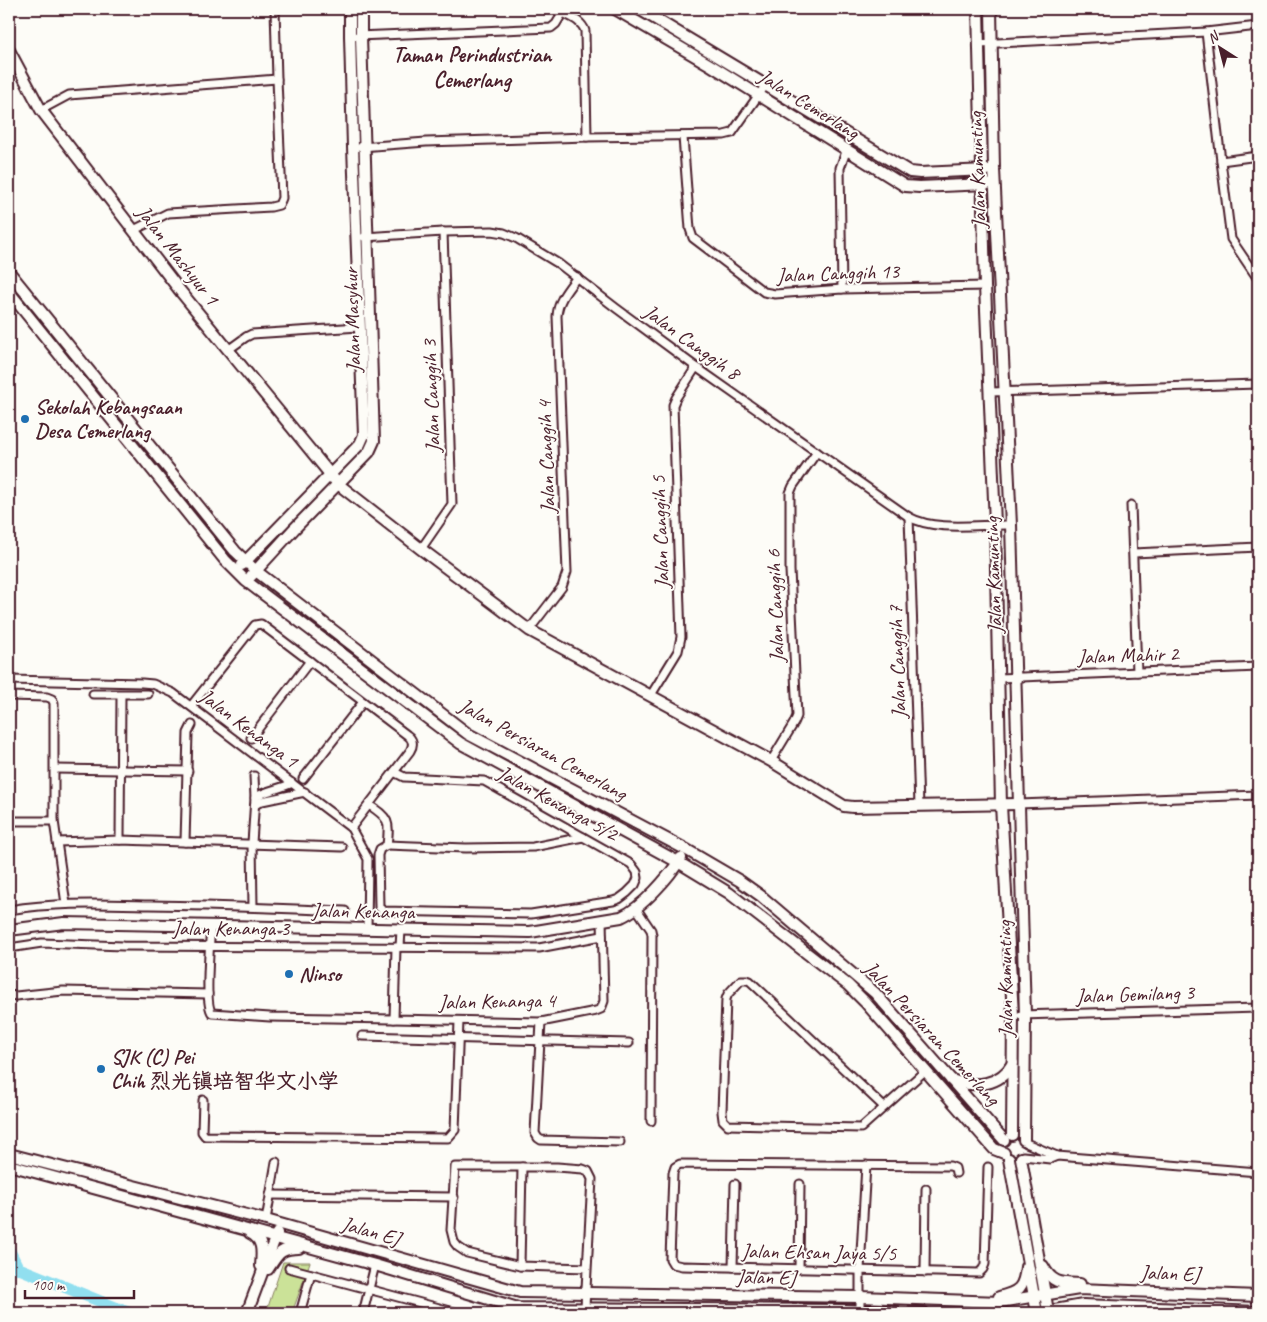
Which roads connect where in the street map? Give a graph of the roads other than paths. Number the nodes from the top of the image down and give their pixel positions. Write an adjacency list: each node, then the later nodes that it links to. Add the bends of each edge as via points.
1 (275, 9): 16 (street)
2 (352, 9): 11 (main road, Jalan Masyhur)
3 (364, 9): 12 (main road, Jalan Masyhur)
4 (615, 9): 18 (main road, Jalan Cemerlang)
5 (639, 9): 17 (main road, Jalan Cemerlang)
6 (978, 9): 13 (main road, Jalan Kamunting)
7 (991, 9): 14 (main road, Jalan Kamunting)
8 (564, 11): 12 (street, via 551,28); 20 (street, via 584,26 585,31)
9 (1258, 26): 10 (street)
10 (1206, 32): 14 (street); 26 (street)
11 (350, 36): 12 (street); 23 (main road, Jalan Masyhur)
12 (360, 36): 22 (main road, Jalan Masyhur)
13 (979, 44): 14 (street); 27 (main road, Jalan Kamunting)
14 (991, 44): 28 (main road, Jalan Kamunting)
15 (9, 50): 19 (main road, Jalan Mashyur 1)
16 (277, 79): 19 (street, via 69,95); 31 (street, via 282,198 279,204 168,213)
17 (765, 86): 18 (street); 27 (main road, Jalan Cemerlang, via 910,172)
18 (759, 96): 21 (street, via 732,133); 24 (main road, Jalan Cemerlang)
19 (42, 110): 31 (main road, Jalan Mashyur 1)
20 (587, 137): 21 (street); 22 (street)
21 (683, 137): 39 (street, Jalan Canggih 13, via 693,238 764,292)
22 (366, 146): 23 (street); 33 (main road, Jalan Masyhur)
23 (353, 147): 34 (main road, Jalan Masyhur)
24 (847, 149): 29 (main road, Jalan Cemerlang, via 905,186); 39 (street, via 840,168)
25 (1258, 156): 26 (street)
26 (1221, 161): 37 (street, via 1231,239)
27 (981, 170): 28 (main road, Jalan Cemerlang); 29 (main road, Jalan Kamunting)
28 (994, 170): 30 (main road, Jalan Kamunting)
29 (982, 184): 30 (main road, Jalan Cemerlang); 38 (main road, Jalan Kamunting)
30 (995, 184): 47 (main road, Jalan Kamunting)
31 (134, 230): 44 (main road, Jalan Mashyur 1)
32 (443, 232): 33 (street, Jalan Canggih 8); 36 (street, Jalan Canggih 8, via 492,231 510,235); 57 (street, Jalan Canggih 3, via 452,504)
33 (368, 236): 34 (street, Jalan Canggih 8); 51 (main road, Jalan Masyhur, via 374,440 369,452)
34 (356, 237): 43 (main road, Jalan Masyhur)
35 (9, 272): 41 (main road, Jalan Persiaran Cemerlang)
36 (578, 277): 45 (street, Jalan Canggih 8); 63 (street, Jalan Canggih 4, via 564,294 557,316 567,572 562,588)
37 (1258, 279)
38 (985, 286): 39 (street, Jalan Canggih 13); 48 (main road, Jalan Kamunting)
39 (842, 289)
40 (9, 292): 42 (main road, Jalan Persiaran Cemerlang)
41 (27, 294): 42 (main road); 59 (main road, Jalan Persiaran Cemerlang)
42 (13, 305): 60 (main road, Jalan Persiaran Cemerlang)
43 (359, 327): 44 (street, via 252,334); 50 (main road, Jalan Masyhur, via 364,435 360,444)
44 (228, 350): 50 (main road, Jalan Mashyur 1)
45 (696, 367): 49 (street, Jalan Canggih 8); 73 (street, Jalan Canggih 5, via 673,404 681,637 678,651)
46 (1258, 384): 47 (street)
47 (1004, 391): 48 (street); 55 (main road, Jalan Kamunting)
48 (990, 392): 54 (main road, Jalan Kamunting)
49 (817, 452): 53 (street, Jalan Canggih 8); 79 (street, Jalan Canggih 6, via 790,493 797,716)
50 (331, 475): 51 (main road, Jalan Mashyur 1); 59 (main road, Jalan Masyhur)
51 (338, 484): 57 (main road, Jalan Mashyur 1); 61 (main road, Jalan Masyhur)
52 (1131, 505): 58 (street)
53 (910, 517): 54 (street, Jalan Canggih 8, via 933,525); 93 (street, Jalan Canggih 7)
54 (995, 524): 55 (street, Jalan Canggih 8); 67 (main road, Jalan Kamunting)
55 (1011, 525): 68 (main road, Jalan Kamunting)
56 (1258, 547): 58 (street)
57 (421, 549): 63 (main road, Jalan Mashyur 1)
58 (1134, 553): 66 (street)
59 (246, 561): 60 (main road, Jalan Masyhur); 61 (main road, Jalan Persiaran Cemerlang)
60 (236, 571): 62 (main road, Jalan Persiaran Cemerlang)
61 (256, 571): 62 (main road, Jalan Masyhur); 104 (main road, Jalan Persiaran Cemerlang, via 468,734)
62 (246, 581): 105 (main road, Jalan Persiaran Cemerlang, via 460,743)
63 (529, 630): 73 (main road, Jalan Mashyur 1)
64 (310, 661): 75 (street); 76 (street, via 263,625 257,624); 78 (street)
65 (1258, 667): 66 (street, Jalan Mahir 2)
66 (1138, 672): 68 (street, Jalan Mahir 2)
67 (999, 678): 68 (street, Jalan Mahir 2); 92 (main road, Jalan Kamunting)
68 (1014, 678): 90 (main road, Jalan Kamunting)
69 (9, 680): 76 (street, Jalan Kenanga 1, via 153,684)
70 (93, 694): 72 (street)
71 (148, 694): 72 (street)
72 (121, 695): 81 (street)
73 (651, 695): 79 (main road, Jalan Mashyur 1)
74 (9, 696): 80 (street, via 49,697 54,701)
75 (363, 702): 83 (street, via 407,734 412,742); 85 (street)
76 (192, 706): 86 (street, Jalan Kenanga 1)
77 (192, 726): 82 (street, via 188,729)
78 (251, 738)
79 (772, 761): 93 (main road, Jalan Mashyur 1, via 844,806)
80 (55, 769): 81 (street); 95 (street)
81 (122, 770): 82 (street); 98 (street)
82 (188, 771): 100 (street)
83 (394, 772): 91 (street); 97 (street, Jalan Kenanga 5/2, via 404,777 484,781)
84 (254, 776): 89 (street)
85 (303, 779)
86 (292, 783): 87 (street, Jalan Kenanga 1); 89 (street, via 259,794)
87 (306, 792): 89 (street); 96 (street, Jalan Kenanga 1)
88 (1258, 795): 90 (street)
89 (255, 801): 101 (street)
90 (1019, 804): 92 (main road, Jalan Mashyur 1); 123 (main road, Jalan Kamunting)
91 (369, 805): 96 (street); 102 (street, via 387,819)
92 (1001, 805): 93 (main road, Jalan Mashyur 1); 124 (main road, Jalan Kamunting)
93 (918, 806)
94 (9, 820): 95 (street)
95 (54, 821): 99 (street)
96 (351, 828): 114 (street, Jalan Kenanga 1, via 368,859)
97 (583, 837): 102 (street, via 533,847); 102 (street, Jalan Kenanga 5/2, via 631,864 638,875 637,881 624,896 613,901 531,914 383,911 379,907 378,855)
98 (120, 840): 99 (street); 100 (street)
99 (57, 842): 106 (street)
100 (185, 842): 101 (street)
101 (252, 843): 103 (street); 107 (street)
102 (386, 844)
103 (342, 847)
104 (686, 850): 105 (main road, Jalan Kenanga); 134 (main road, Jalan Persiaran Cemerlang, via 761,896 856,976 875,993)
105 (678, 862): 108 (main road, Jalan Kenanga); 133 (main road, Jalan Persiaran Cemerlang, via 752,909 848,985)
106 (66, 904): 107 (street); 109 (street)
107 (253, 907): 110 (street)
108 (636, 908): 111 (main road, Jalan Kenanga, via 621,917); 137 (street, via 652,934)
109 (9, 910)
110 (345, 912)
111 (602, 920): 115 (main road, Jalan Kenanga, via 530,932); 116 (street, Jalan Kenanga 4)
112 (211, 926): 113 (main road, Jalan Kenanga, via 64,924); 114 (main road, Jalan Kenanga); 117 (street, Jalan Kenanga 4)
113 (9, 930)
114 (367, 930): 115 (main road, Jalan Kenanga)
115 (400, 930): 118 (street)
116 (602, 936): 118 (street, Jalan Kenanga 3, via 539,948); 127 (street, Jalan Kenanga 4, via 602,1006 596,1011)
117 (210, 945): 118 (street, Jalan Kenanga 3); 119 (street, Jalan Kenanga 3, via 42,944); 120 (street, Jalan Kenanga 4)
118 (398, 947): 125 (street)
119 (9, 948)
120 (208, 994): 121 (street, via 63,991); 125 (street, Jalan Kenanga 4, via 209,1010 215,1014)
121 (9, 995)
122 (1258, 1008): 123 (street, Jalan Gemilang 3)
123 (1025, 1014): 124 (street, Jalan Gemilang 3); 139 (main road, Jalan Kamunting)
124 (1013, 1015): 132 (main road, Jalan Kamunting)
125 (394, 1020): 126 (street, Jalan Kenanga 4)
126 (459, 1021): 127 (street, Jalan Kenanga 4); 129 (street)
127 (541, 1022): 130 (street)
128 (362, 1036): 129 (street)
129 (460, 1038): 130 (street); 135 (street, via 455,1130 448,1138 205,1136 202,1132)
130 (540, 1041): 131 (street); 140 (street, via 536,1136 541,1140)
131 (630, 1043)
132 (1013, 1062): 134 (main road, via 1004,1074 988,1083); 138 (main road, Jalan Kamunting)
133 (926, 1070): 136 (street); 142 (main road, Jalan Persiaran Cemerlang, via 994,1149)
134 (950, 1080): 138 (main road, Jalan Persiaran Cemerlang)
135 (204, 1100)
136 (884, 1107): 136 (street, via 861,1128 731,1126 725,1123 722,1112 728,994 740,980 750,982)
137 (651, 1121)
138 (1008, 1138): 139 (main road, via 1019,1136); 142 (main road, via 1002,1147)
139 (1025, 1141): 143 (street); 144 (main road, via 1026,1151)
140 (620, 1142)
141 (9, 1154): 157 (main road, Jalan EJ)
142 (1006, 1156): 144 (main road, via 1017,1160); 163 (main road)
143 (1057, 1156): 144 (street, via 1050,1159); 150 (street)
144 (1022, 1157): 162 (main road)
145 (276, 1162): 155 (street)
146 (9, 1165): 159 (main road, Jalan EJ)
147 (866, 1165): 151 (street, via 950,1166); 166 (street, Jalan Ehsan Jaya 5/5, via 677,1165 673,1173 671,1262 678,1266); 170 (street)
148 (522, 1167): 156 (street, via 455,1167); 165 (street); 168 (street, via 583,1169 590,1173)
149 (988, 1167): 171 (street, Jalan Ehsan Jaya 5/5, via 983,1269 976,1273)
150 (1258, 1172)
151 (956, 1173)
152 (735, 1184): 166 (street)
153 (800, 1184): 169 (street)
154 (926, 1189): 171 (street)
155 (270, 1195): 156 (street); 157 (street)
156 (454, 1197): 165 (street, via 452,1236 458,1247 467,1253)
157 (266, 1220): 158 (main road, Jalan EJ)
158 (280, 1225): 160 (main road); 176 (main road, Jalan EJ, via 520,1292)
159 (239, 1227): 160 (main road, Jalan EJ); 173 (main road, via 256,1236 261,1244)
160 (276, 1238): 161 (main road, Jalan EJ); 173 (main road)
161 (310, 1248): 164 (main road, Jalan EJ); 173 (main road, via 282,1250)
162 (1038, 1256): 174 (main road, via 1055,1281); 177 (main road)
163 (1027, 1258): 177 (main road); 180 (main road, via 1024,1281 1018,1290)
164 (375, 1265): 175 (street); 183 (main road, Jalan EJ, via 518,1308)
165 (520, 1266): 168 (street)
166 (733, 1267): 169 (street, Jalan Ehsan Jaya 5/5)
167 (289, 1268): 172 (street)
168 (587, 1268): 176 (street)
169 (799, 1269): 170 (street, Jalan Ehsan Jaya 5/5)
170 (860, 1270): 171 (street, Jalan Ehsan Jaya 5/5); 179 (street)
171 (925, 1272)
172 (311, 1274): 175 (street); 187 (street)
173 (259, 1281): 186 (main road)
174 (1097, 1289): 177 (main road, Jalan EJ, via 1074,1289); 178 (main road, Jalan EJ)
175 (369, 1290): 182 (street); 188 (street)
176 (586, 1292): 179 (main road, Jalan EJ); 183 (street)
177 (1040, 1296): 180 (main road, Jalan EJ, via 1008,1302); 191 (main road)
178 (1258, 1296)
179 (860, 1297): 180 (main road, Jalan EJ); 184 (street)
180 (984, 1301)
181 (1146, 1308): 185 (main road, Jalan EJ); 191 (main road, Jalan EJ, via 1083,1305); 192 (street)
182 (428, 1309): 189 (street)
183 (579, 1309): 184 (main road, Jalan EJ)
184 (860, 1311): 190 (main road, Jalan EJ)
185 (1258, 1312)
186 (247, 1313)
187 (300, 1313)
188 (363, 1313)
189 (458, 1313)
190 (924, 1313)
191 (1041, 1313)
192 (1134, 1313)

